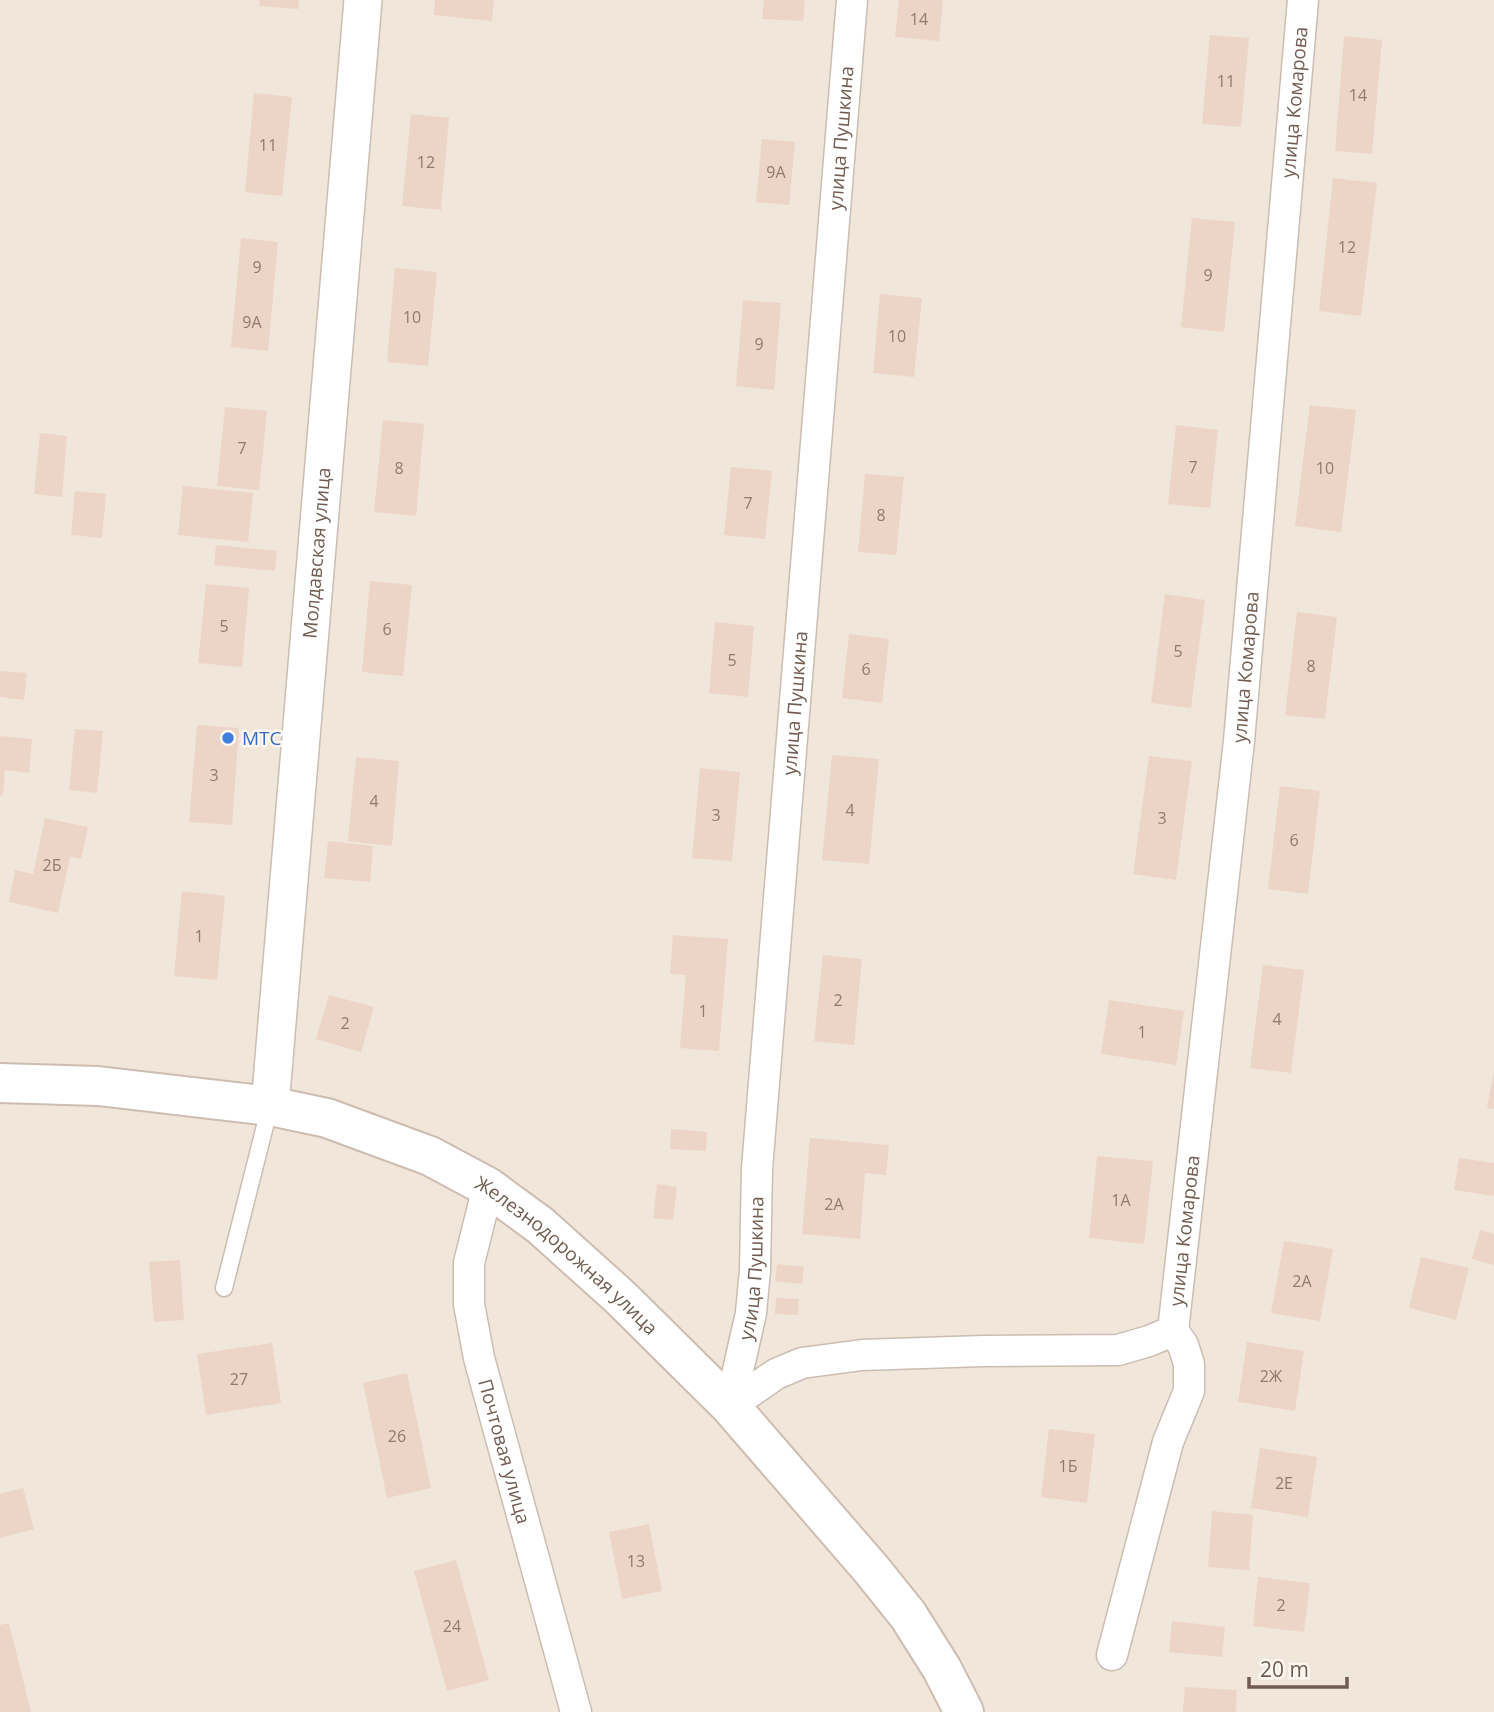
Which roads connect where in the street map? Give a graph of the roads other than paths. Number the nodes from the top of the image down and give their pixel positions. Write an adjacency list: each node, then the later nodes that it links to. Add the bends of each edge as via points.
1 (363, 0): 5 (street, Молдавская улица)
2 (852, 0): 9 (street, улица Пушкина, via 758,1155 755,1270 751,1313)
3 (1303, 0): 8 (street, улица Комарова, via 1239,741)
4 (0, 1083): 5 (main road, Железнодорожная улица, via 98,1086)
5 (270, 1106): 6 (main road, Железнодорожная улица, via 373,1133); 7 (lane)
6 (488, 1187): 9 (main road, Железнодорожная улица, via 541,1226 611,1289); 11 (street, Почтовая улица, via 469,1263 468,1304)
7 (224, 1288)
8 (1173, 1331): 9 (street, улица Комарова, via 1118,1350 983,1350 862,1355 802,1363 776,1374); 10 (street, улица Комарова, via 1189,1364 1189,1391 1168,1442)
9 (730, 1406): 12 (main road, Железнодорожная улица, via 908,1615)
10 (1112, 1655)
11 (576, 1712)
12 (964, 1712)

